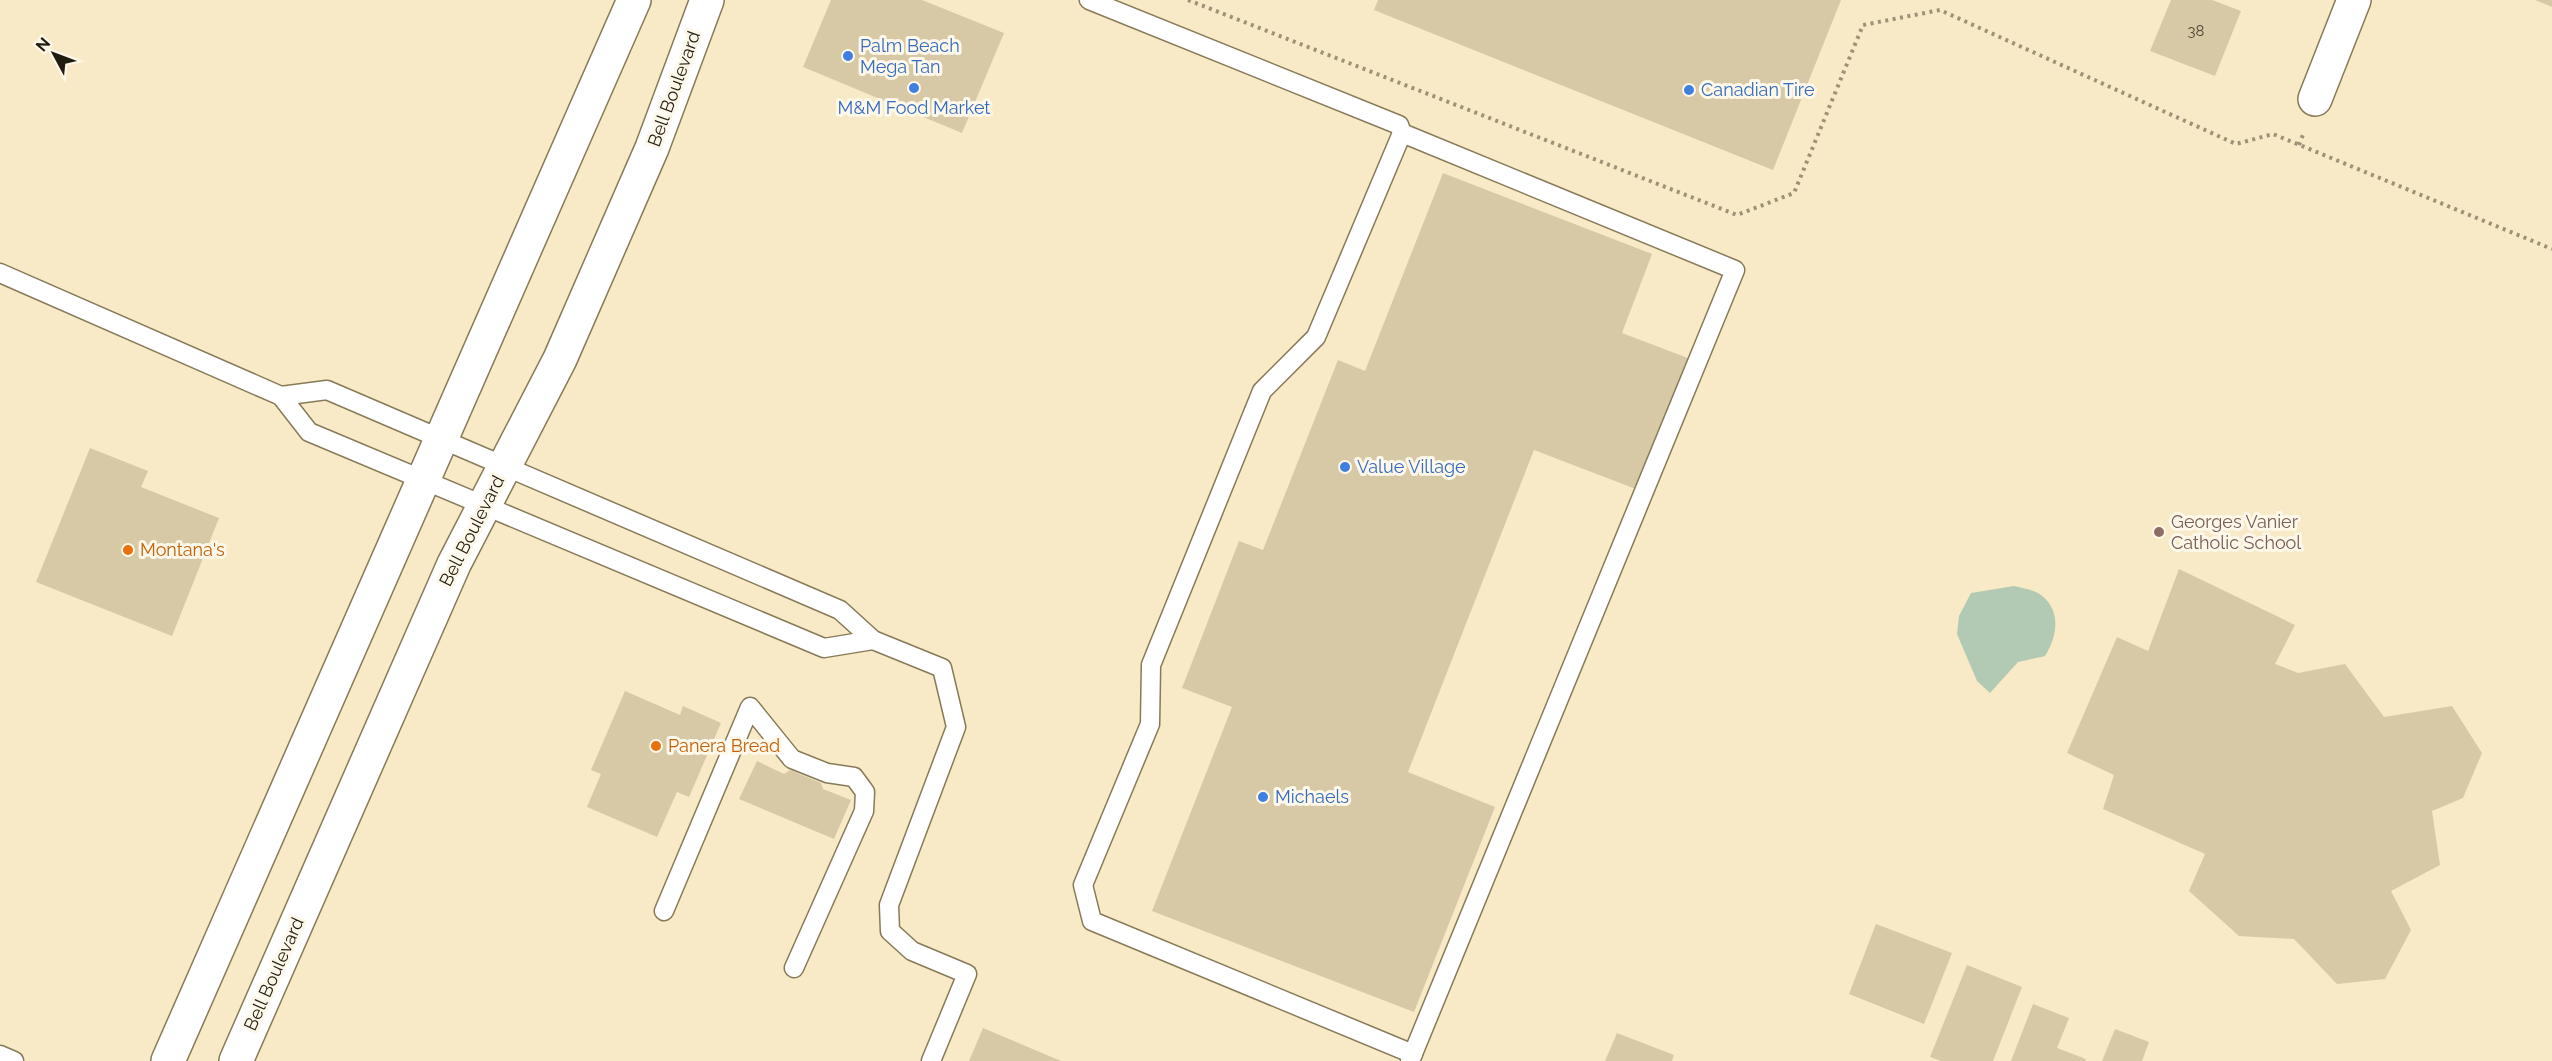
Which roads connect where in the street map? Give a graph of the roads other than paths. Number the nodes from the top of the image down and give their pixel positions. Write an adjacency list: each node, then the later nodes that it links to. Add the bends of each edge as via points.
1 (634, 0): 9 (main road)
2 (707, 0): 10 (main road, Bell Boulevard, via 652,148 560,359)
3 (1089, 0): 6 (lane, via 1399,125)
4 (2354, 0): 5 (main road)
5 (2315, 99)
6 (1402, 133): 17 (lane, via 1316,337 1262,392 1151,665 1150,724 1083,885 1092,921); 17 (lane, via 1736,270)
7 (0, 273): 8 (lane)
8 (281, 396): 9 (lane, via 327,390); 11 (lane, via 309,432)
9 (441, 438): 10 (lane); 11 (main road)
10 (505, 465): 12 (main road, Bell Boulevard); 13 (lane, via 840,609)
11 (422, 481): 12 (lane); 19 (main road)
12 (483, 506): 13 (lane, via 824,648); 20 (main road, Bell Boulevard)
13 (873, 640): 21 (lane, via 942,669 956,727 889,905 890,931 912,951 967,975)
14 (664, 911): 15 (lane, via 750,707 792,759 826,773 854,777 865,792 864,811)
15 (794, 968)
16 (0, 1055): 18 (lane)
17 (1411, 1058)
18 (14, 1061)
19 (168, 1061)
20 (236, 1061)
21 (932, 1061)

